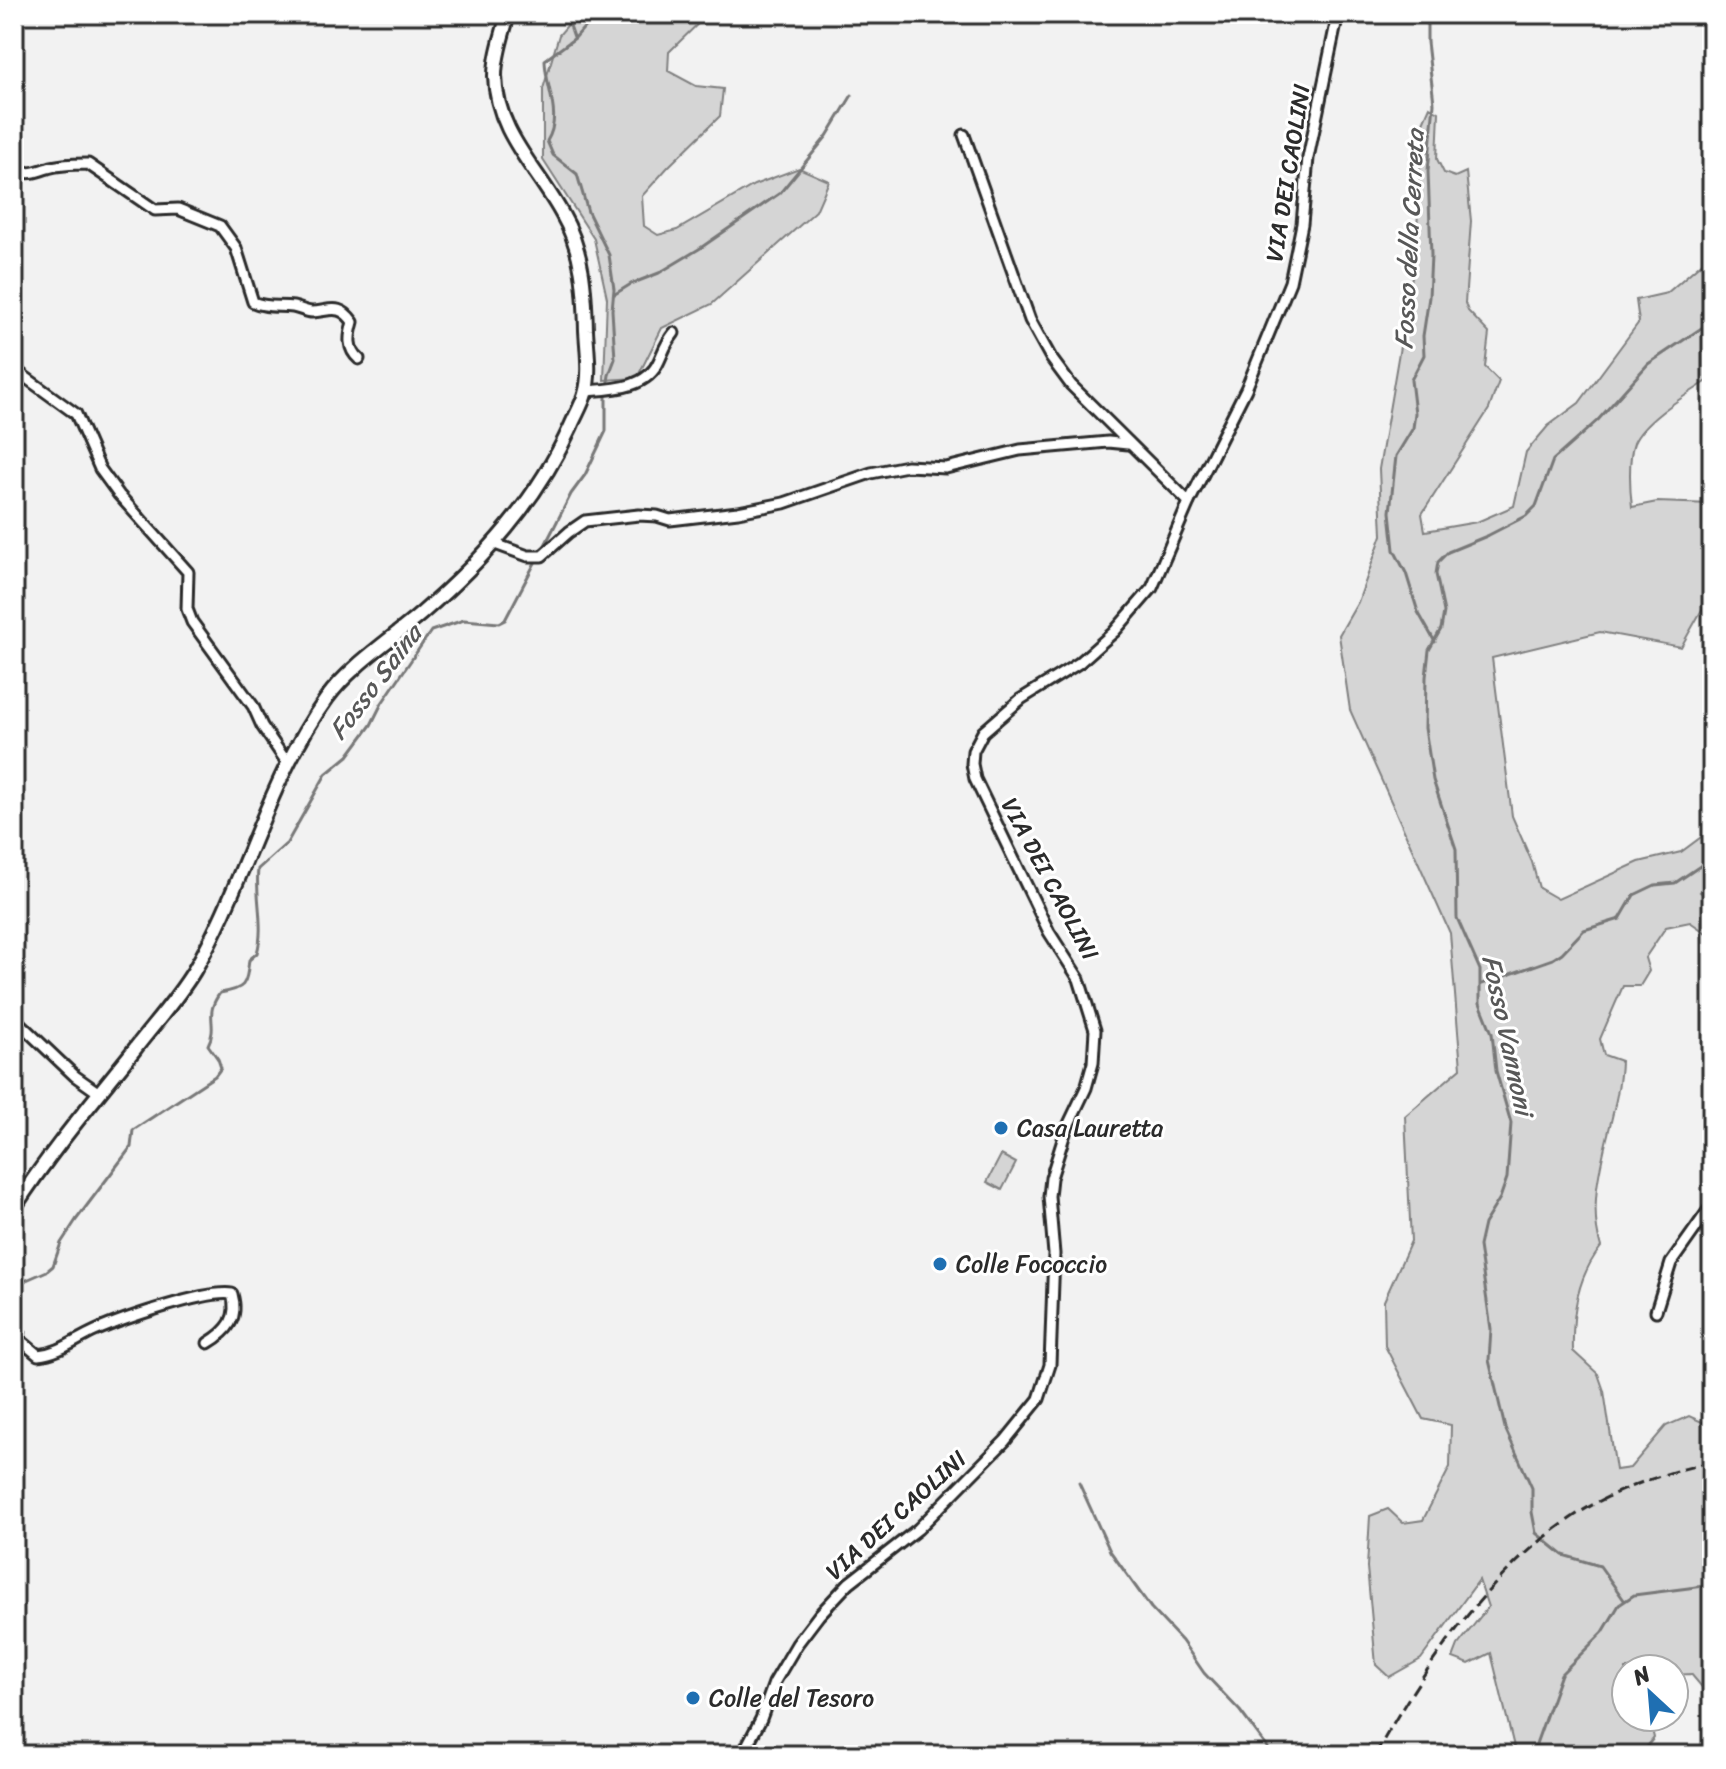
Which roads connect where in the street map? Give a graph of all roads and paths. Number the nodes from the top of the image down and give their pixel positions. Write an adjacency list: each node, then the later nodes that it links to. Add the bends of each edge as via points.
1 (508, 14): 8 (main road, via 495,74 497,97 504,124 563,214 578,249)
2 (1338, 14): 10 (street, VIA DEI CAOLINI, via 1308,158 1290,282 1245,391)
3 (964, 135): 9 (street, via 1030,320 1071,385)
4 (14, 161): 6 (street, via 26,173 36,174 88,164 155,210 178,209 220,226 236,248 253,302 348,314 353,322 349,342)
5 (674, 333): 8 (street, via 650,376 625,387)
6 (359, 359)
7 (14, 369): 12 (street, via 76,414 100,469 188,572 192,622)
8 (586, 391): 11 (main road, via 552,465)
9 (1128, 444): 10 (street); 11 (street, via 1020,450 946,468 907,466 738,512 585,521 542,556)
10 (1189, 502): 20 (street, VIA DEI CAOLINI, via 1152,588 1137,608 1079,663 1001,714 973,751 975,779 1049,932 1079,979 1095,1030 1086,1088 1051,1178 1052,1343 1046,1382 1028,1415 934,1514 849,1583 819,1615 774,1683)
11 (495, 544): 12 (main road, via 341,681)
12 (288, 764): 14 (main road, via 222,920 191,975)
13 (14, 1018): 14 (street)
14 (99, 1093): 16 (main road)
15 (1712, 1205): 17 (street, via 1671,1263)
16 (14, 1208)
17 (1656, 1311)
18 (17, 1337): 19 (street, via 38,1355 53,1353 115,1324 201,1297 232,1294 233,1321)
19 (208, 1343)
20 (742, 1755)

